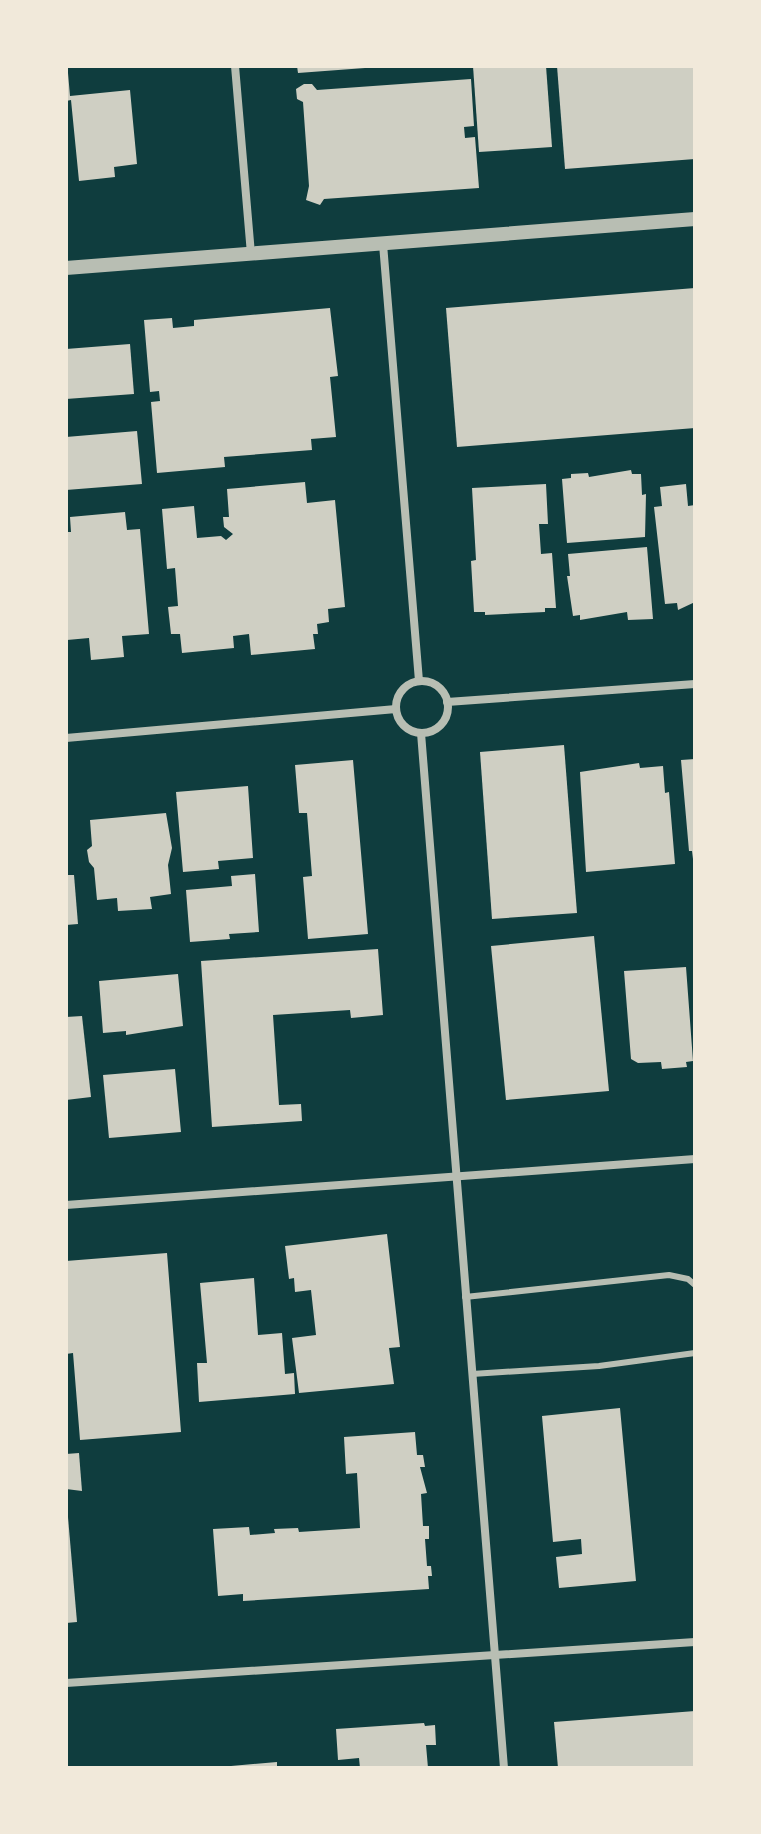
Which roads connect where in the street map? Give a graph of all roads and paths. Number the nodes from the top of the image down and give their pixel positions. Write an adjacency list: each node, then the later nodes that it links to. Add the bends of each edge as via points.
1 (235, 66): 4 (street)
2 (695, 219): 3 (street)
3 (383, 244): 4 (street); 6 (street)
4 (251, 254): 5 (street)
5 (66, 268)
6 (419, 681): 8 (street, via 440,688); 9 (street, via 401,691)
7 (695, 684): 8 (street)
8 (447, 702): 10 (street, via 440,725)
9 (396, 709): 10 (street, via 403,725); 11 (street)
10 (421, 733): 13 (street)
11 (66, 738)
12 (695, 1159): 13 (street)
13 (456, 1176): 14 (street); 16 (street)
14 (66, 1205)
15 (695, 1285): 16 (lane, via 669,1275)
16 (465, 1297): 18 (street)
17 (695, 1353): 18 (lane)
18 (472, 1374): 20 (street)
19 (695, 1642): 20 (street)
20 (495, 1657): 21 (street); 22 (street)
21 (66, 1683)
22 (504, 1768)

